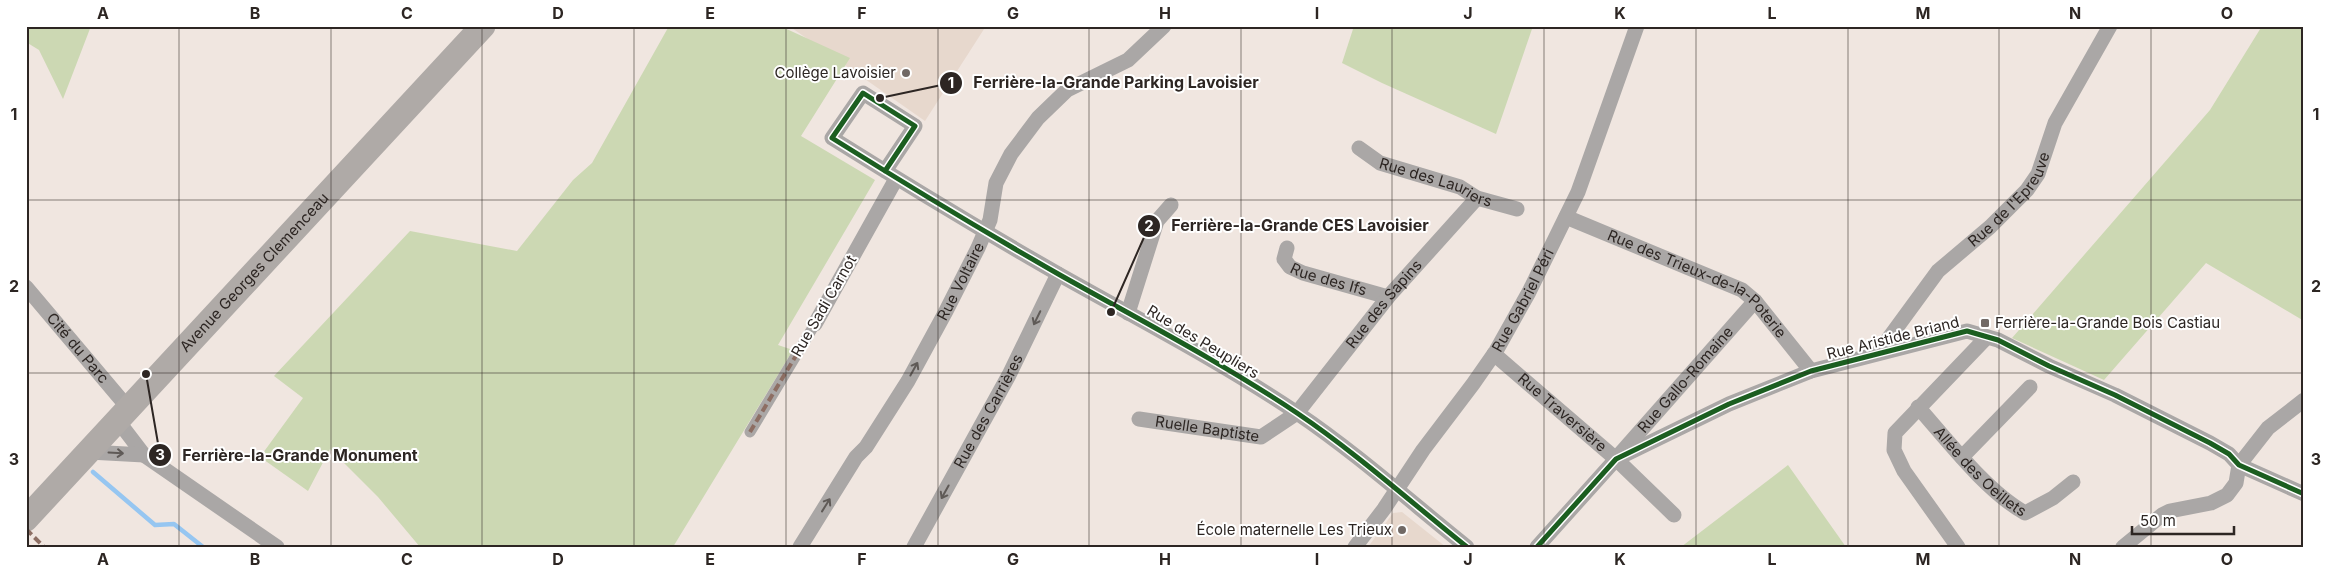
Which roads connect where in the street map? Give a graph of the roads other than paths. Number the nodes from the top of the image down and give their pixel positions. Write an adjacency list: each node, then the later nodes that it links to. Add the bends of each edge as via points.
1 (483, 26): 28 (main road, Avenue Georges Clemenceau)
2 (1164, 26): 12 (street, Rue Voltaire, via 1128,60 1067,90 1038,118 1011,154 996,183)
3 (1637, 26): 11 (street, Rue Gabriel Péri, via 1578,192)
4 (2110, 26): 21 (street, Rue de l'Epreuve, via 2055,123 2038,174 2027,190 1938,271)
5 (915, 126): 7 (street, Rue Sadi Carnot); 7 (street, Rue des Peupliers, via 863,93 832,138)
6 (1359, 148): 8 (street, Rue des Lauriers, via 1380,163 1460,187)
7 (891, 175): 12 (street, Rue des Peupliers); 19 (street, Rue Sadi Carnot)
8 (1477, 198): 10 (street, Rue des Lauriers); 16 (street, Rue des Sapins)
9 (1171, 205): 18 (street, via 1157,221)
10 (1517, 209)
11 (1566, 217): 17 (street, Rue des Trieux-de-la-Poterie, via 1742,290); 22 (street, Rue Gabriel Péri, via 1530,292)
12 (985, 231): 14 (street, Rue des Peupliers); 42 (street, Rue Voltaire, one-way to 12, via 856,456 866,447 908,382)
13 (1287, 248): 16 (street, Rue des Ifs, via 1284,258 1290,267)
14 (1058, 274): 18 (street, Rue des Peupliers); 43 (street, Rue des Carrières, one-way to 43, via 1004,383)
15 (26, 287): 28 (street, Cité du Parc)
16 (1388, 297): 27 (street, Rue des Sapins)
17 (1755, 301): 23 (street, Rue des Trieux-de-la-Poterie); 34 (street, Rue Gallo-Romaine)
18 (1128, 313): 27 (street, Rue des Peupliers)
19 (814, 324): 30 (street, Rue Sadi Carnot)
20 (1987, 337): 21 (street, Rue Aristide Briand, via 1967,331); 26 (street); 35 (street, Rue Aristide Briand, via 2115,395 2210,443 2229,454)
21 (1878, 353): 23 (street, Rue Aristide Briand)
22 (1494, 354): 34 (street, Rue Traversière); 37 (street, Rue Gabriel Péri)
23 (1811, 371): 34 (street, Rue Aristide Briand, via 1729,404)
24 (2030, 387): 33 (street)
25 (2304, 400): 35 (street, via 2268,428)
26 (1918, 407): 33 (street, Allée des Oeillets); 47 (street, via 1895,433 1894,450 1904,471)
27 (1297, 413): 29 (street, Ruelle Baptiste, via 1261,437); 37 (street, Rue des Peupliers)
28 (124, 415): 31 (main road, Avenue Georges Clemenceau); 32 (street, Cité du Parc)
29 (1139, 419)
30 (750, 432)
31 (89, 452): 32 (street, one-way to 32); 40 (main road, Avenue Georges Clemenceau)
32 (144, 455): 41 (street)
33 (1962, 457): 36 (street, Allée des Oeillets, via 2012,506 2025,513 2053,498)
34 (1616, 459): 39 (street, Rue Traversière); 46 (street, Rue Aristide Briand)
35 (2239, 465): 38 (street, Rue Aristide Briand); 48 (street, via 2236,483 2227,495 2211,503 2162,514)
36 (2073, 482)
37 (1396, 491): 44 (street, Rue Gabriel Péri); 45 (street, Rue des Peupliers)
38 (2304, 494)
39 (1674, 515)
40 (26, 519)
41 (278, 547)
42 (800, 547)
43 (914, 547)
44 (1355, 547)
45 (1467, 547)
46 (1537, 547)
47 (1958, 547)
48 (2123, 547)

